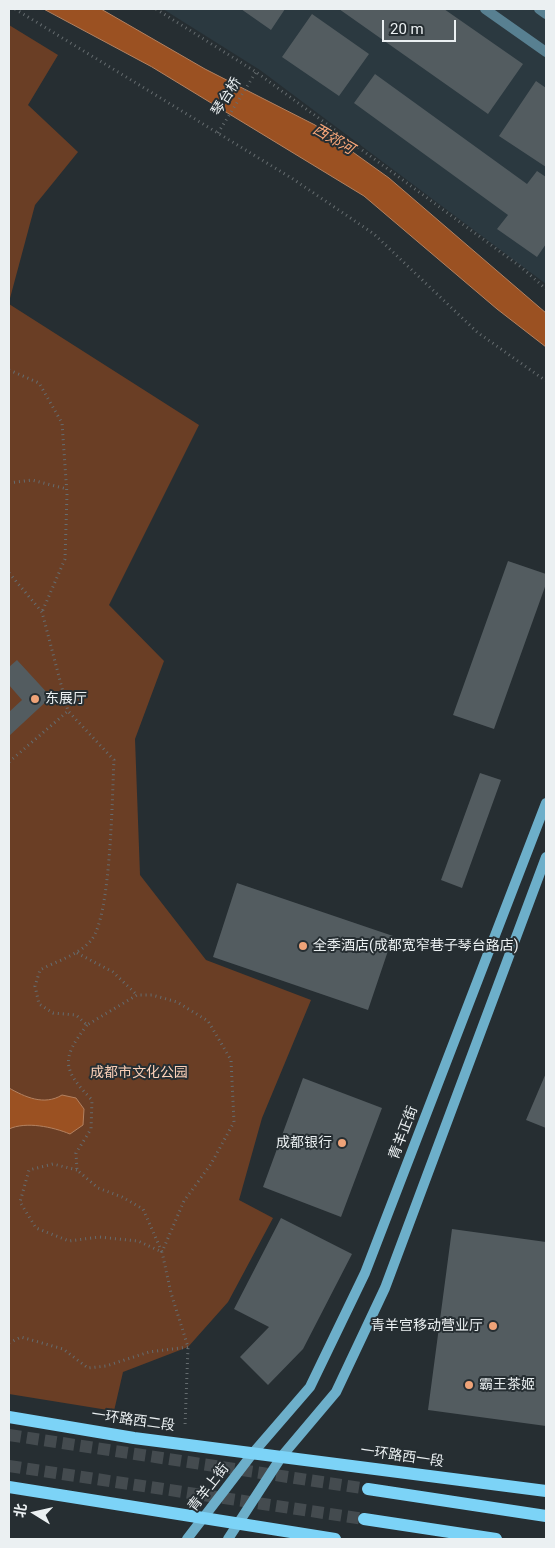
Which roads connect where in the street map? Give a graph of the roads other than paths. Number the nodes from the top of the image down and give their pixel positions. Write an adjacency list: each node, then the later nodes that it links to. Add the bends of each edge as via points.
1 (485, 9): 4 (street)
2 (539, 9): 3 (street)
3 (546, 14)
4 (546, 52)
5 (546, 803): 8 (main road, 青羊正街, via 365,1273 310,1387)
6 (546, 857): 9 (main road, via 385,1288 336,1392)
7 (9, 1417): 8 (main road, 一环路西二段)
8 (253, 1453): 9 (main road, 一环路西一段); 14 (main road, 青羊上街)
9 (282, 1456): 12 (main road, 一环路西一段); 16 (main road)
10 (9, 1488): 14 (main road)
11 (368, 1489): 13 (main road)
12 (546, 1492)
13 (546, 1516)
14 (203, 1518): 16 (main road); 17 (main road, 青羊上街)
15 (364, 1519): 20 (main road)
16 (239, 1524): 18 (main road); 19 (main road)
17 (187, 1539)
18 (228, 1539)
19 (335, 1539)
20 (496, 1539)

